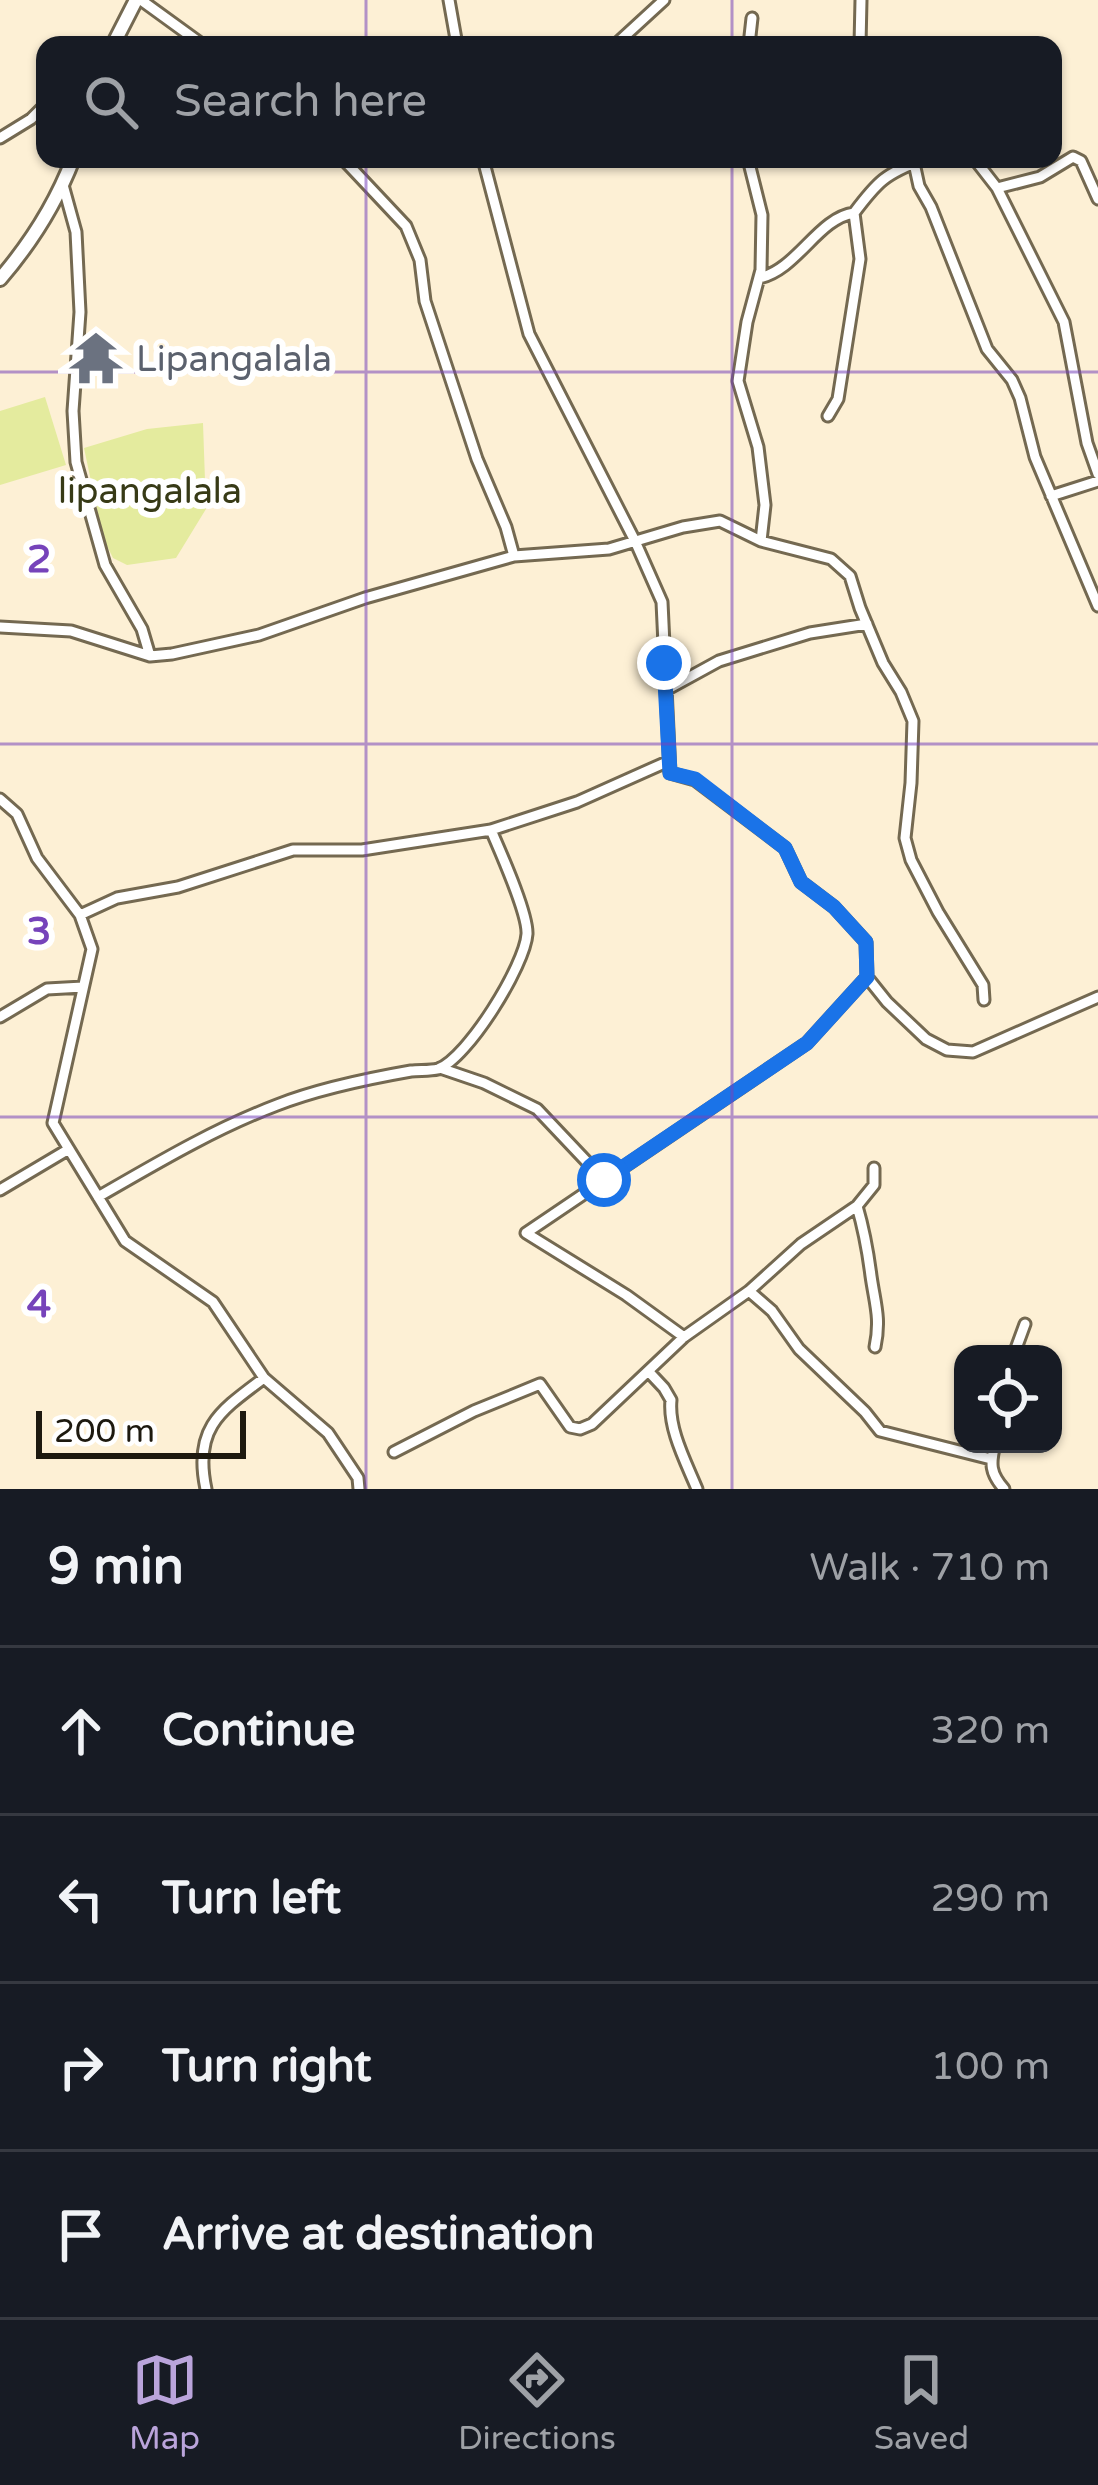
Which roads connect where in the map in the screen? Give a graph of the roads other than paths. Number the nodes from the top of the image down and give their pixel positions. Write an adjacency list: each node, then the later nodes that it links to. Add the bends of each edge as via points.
1 (139, 0): 6 (main road); 7 (street)
2 (449, 0): 8 (street)
3 (664, 0): 9 (street)
4 (861, 0): 11 (street)
5 (752, 18): 10 (street)
6 (118, 36)
7 (189, 36)
8 (455, 36)
9 (625, 36)
10 (750, 36)
11 (860, 36)
12 (36, 114): 13 (street)
13 (0, 138)
14 (1062, 164): 25 (street, via 1081,160)
15 (70, 168): 23 (main road)
16 (351, 168): 34 (street, via 406,226 424,301)
17 (485, 168): 32 (street, via 529,334)
18 (750, 168): 27 (street, via 762,215)
19 (901, 168): 26 (street, via 876,183)
20 (919, 168): 31 (street, via 987,349 1020,398)
21 (981, 168): 24 (street)
22 (1055, 168): 24 (street)
23 (63, 185): 28 (main road); 38 (street, via 76,232 80,312 76,461 105,565)
24 (997, 188): 30 (street, via 1064,322)
25 (1098, 199)
26 (854, 213): 27 (street); 29 (street, via 860,259 838,399)
27 (759, 278): 33 (street, via 738,381 758,447)
28 (0, 279)
29 (828, 416)
30 (1098, 477): 31 (street)
31 (1051, 496): 35 (street)
32 (635, 541): 33 (street, via 720,521); 34 (street); 39 (street, via 662,602)
33 (761, 541): 36 (street, via 831,559 850,576)
34 (514, 556): 38 (street, via 259,635)
35 (1098, 606)
36 (866, 624): 39 (street, via 719,661); 47 (street, via 913,722 904,838)
37 (0, 627): 38 (street, via 71,631)
38 (150, 656)
39 (666, 690): 40 (street)
40 (669, 761): 42 (street); 44 (street, via 670,773 695,779 785,848 801,882 866,942)
41 (0, 800): 43 (street)
42 (491, 830): 43 (street, via 362,850 293,850); 49 (street, via 527,932 490,1015)
43 (80, 915): 45 (street, via 92,949)
44 (867, 977): 46 (street, via 926,1039 947,1050 973,1052); 52 (street, via 807,1043)
45 (82, 987): 48 (street, via 47,988); 50 (street, via 53,1124)
46 (1098, 997)
47 (984, 1000)
48 (0, 1017)
49 (440, 1069): 52 (street, via 537,1109); 54 (street, via 281,1103)
50 (69, 1149): 53 (street); 54 (street)
51 (874, 1168): 55 (street, via 874,1185)
52 (604, 1180): 58 (street, via 526,1233)
53 (0, 1190)
54 (98, 1197): 62 (street, via 125,1240 213,1302)
55 (856, 1207): 56 (street); 60 (street, via 880,1322)
56 (749, 1292): 58 (street); 65 (street, via 880,1431)
57 (1025, 1324): 59 (street)
58 (684, 1337): 61 (street)
59 (1017, 1345)
60 (875, 1347)
61 (649, 1372): 63 (street, via 580,1429 570,1427 540,1384); 68 (street, via 671,1400)
62 (264, 1378): 66 (street, via 210,1424); 67 (street, via 328,1433)
63 (394, 1452)
64 (993, 1453): 65 (street)
65 (991, 1459): 69 (street)
66 (206, 1489)
67 (358, 1489)
68 (697, 1489)
69 (1004, 1489)

